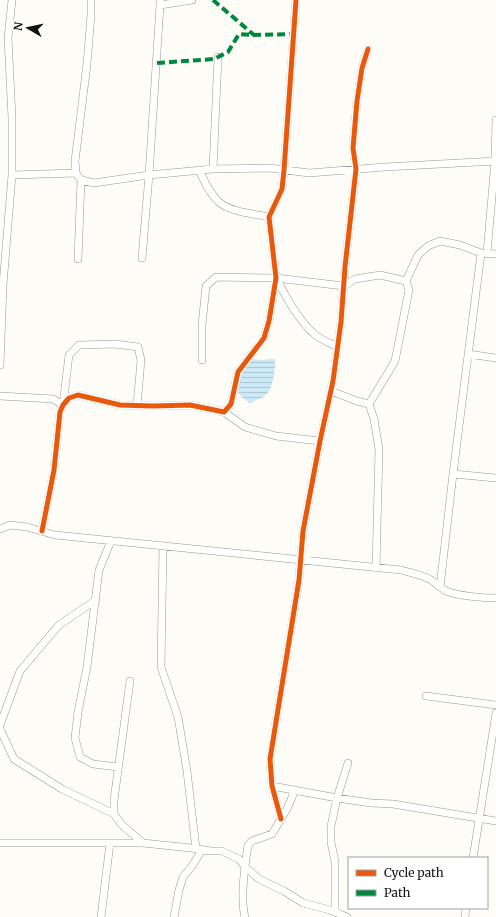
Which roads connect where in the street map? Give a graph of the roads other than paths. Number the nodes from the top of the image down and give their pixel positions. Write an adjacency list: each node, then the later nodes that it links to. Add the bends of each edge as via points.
1 (12, 0): 6 (street)
2 (91, 0): 16 (street, via 88,64 75,161)
3 (192, 0): 5 (street)
4 (296, 0): 15 (street)
5 (160, 2): 18 (street)
6 (8, 38): 7 (street); 17 (street)
7 (0, 39)
8 (368, 49): 13 (street, via 357,101 353,148)
9 (218, 57): 12 (street)
10 (496, 120): 11 (street)
11 (495, 161): 13 (street); 21 (street)
12 (214, 169): 14 (street); 15 (street)
13 (356, 169): 15 (street, via 309,173); 28 (street)
14 (199, 170): 18 (street); 20 (street, via 219,203 235,211)
15 (284, 170): 20 (street, via 282,189)
16 (76, 173): 17 (street); 19 (street)
17 (12, 175): 25 (street)
18 (149, 175): 19 (street, via 94,183); 23 (street)
19 (81, 180): 24 (street)
20 (269, 217): 26 (street)
21 (484, 253): 22 (street); 27 (street, via 440,242 428,246 418,255); 30 (street)
22 (496, 254)
23 (142, 258)
24 (78, 259)
25 (2, 267): 33 (street)
26 (276, 278): 28 (street); 29 (street, via 301,320 314,334); 32 (street, via 216,277 206,286); 39 (street, via 264,338 238,372 231,404)
27 (406, 281): 28 (street, via 380,275 355,279); 36 (street, via 409,290 395,361)
28 (344, 286): 29 (street)
29 (338, 347): 34 (street)
30 (468, 354): 31 (street); 41 (street)
31 (496, 358)
32 (202, 360)
33 (0, 365)
34 (331, 391): 36 (street); 40 (street)
35 (0, 396): 37 (street, via 53,399)
36 (369, 404): 50 (street, via 379,449)
37 (63, 405): 38 (street, via 69,398 78,395 120,405); 38 (street, via 69,354 79,345 115,344 138,347 141,360); 46 (street)
38 (137, 406): 39 (street, via 190,405)
39 (224, 412): 40 (street, via 245,427 276,436)
40 (320, 441): 49 (street, via 303,531)
41 (453, 474): 42 (street); 51 (street)
42 (496, 478)
43 (0, 523): 44 (street)
44 (10, 525): 45 (street); 46 (street)
45 (0, 529)
46 (42, 531): 47 (street, via 55,535)
47 (111, 541): 48 (street); 53 (street, via 99,570)
48 (163, 546): 49 (street); 72 (street, via 161,667 178,718)
49 (301, 560): 50 (street); 62 (street, via 270,759)
50 (376, 568): 51 (street, via 401,570 425,577)
51 (440, 587): 52 (street, via 456,594)
52 (496, 598)
53 (96, 600): 58 (street, via 59,625 20,670); 61 (street, via 88,667 75,738 80,757 93,764)
54 (130, 681): 61 (street)
55 (426, 696): 56 (street)
56 (496, 705)
57 (496, 713): 67 (street)
58 (0, 725)
59 (0, 729): 65 (street, via 14,759 62,790)
60 (348, 763): 64 (street)
61 (118, 767): 65 (street)
62 (272, 786): 63 (street); 66 (street)
63 (295, 790): 64 (street); 66 (street)
64 (337, 798): 67 (street, via 393,804); 75 (street, via 331,826 335,862)
65 (114, 814): 71 (street, via 121,824)
66 (281, 819): 74 (street, via 272,834 248,845)
67 (479, 819): 68 (street); 73 (street)
68 (496, 821)
69 (0, 843): 70 (street)
70 (110, 843): 71 (street); 76 (street)
71 (144, 843): 72 (street)
72 (199, 849): 74 (street, via 222,851 239,859); 77 (street, via 192,866 183,877)
73 (473, 857)
74 (245, 867): 75 (street, via 258,879 303,903); 78 (street)
75 (335, 912): 79 (street)
76 (101, 917)
77 (174, 917)
78 (243, 917)
79 (347, 917)

